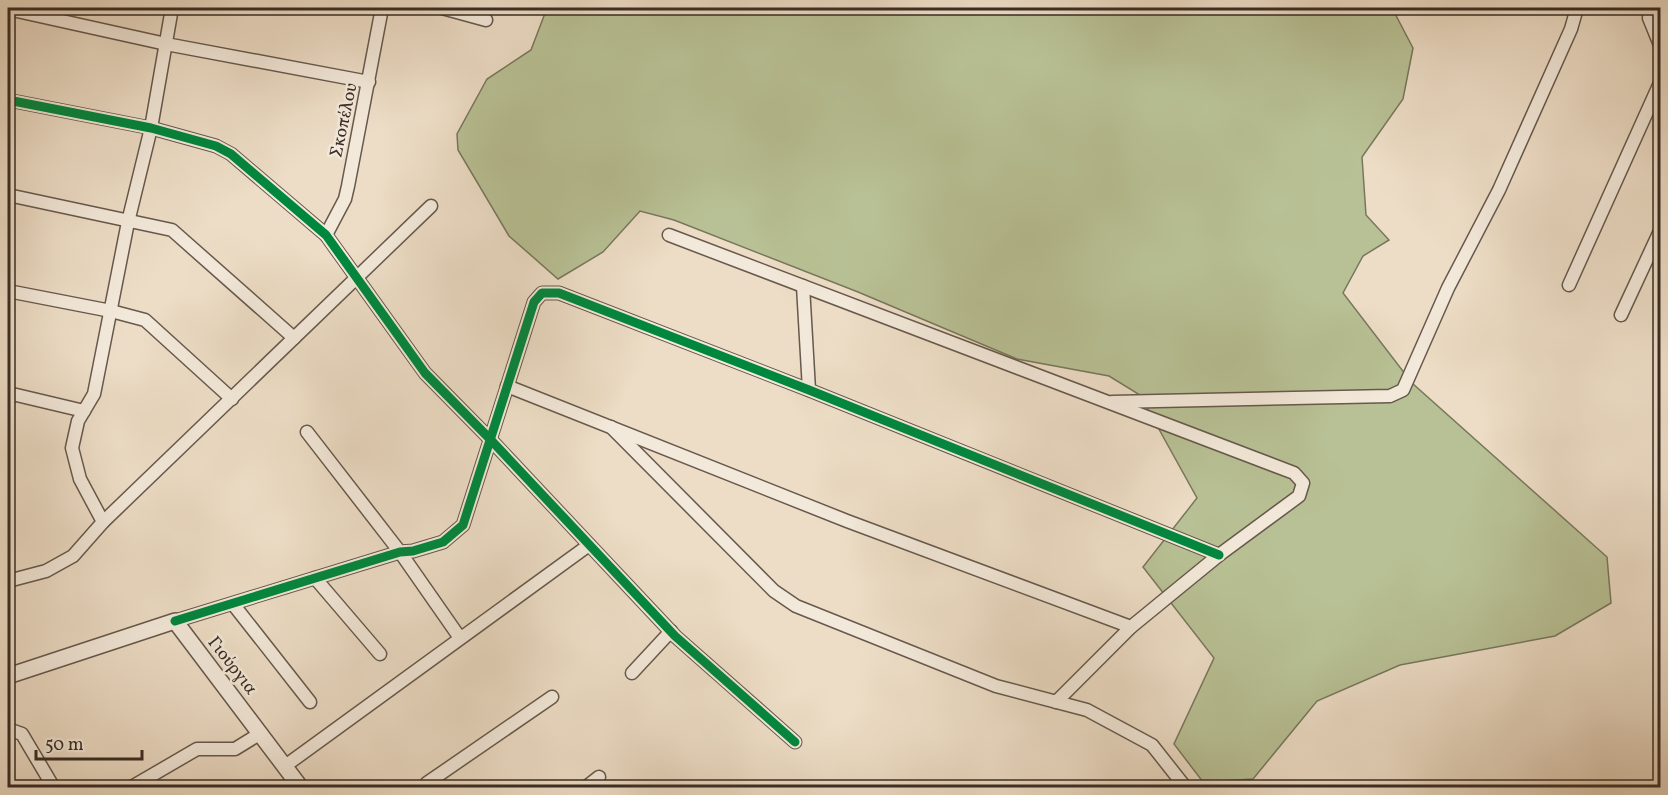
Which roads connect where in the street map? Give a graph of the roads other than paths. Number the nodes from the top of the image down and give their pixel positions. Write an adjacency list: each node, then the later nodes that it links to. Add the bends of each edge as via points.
1 (172, 8): 8 (street)
2 (382, 8): 10 (street, Σκοπέλου)
3 (442, 8): 7 (street)
4 (1578, 8): 31 (street, via 1499,190 1448,288 1403,390 1390,396)
5 (1650, 8): 9 (street, via 1649,18)
6 (8, 9): 8 (street)
7 (486, 20)
8 (166, 44): 10 (street); 13 (street)
9 (1660, 45)
10 (369, 82): 19 (street, Σκοπέλου, via 345,199)
11 (1660, 83): 21 (street)
12 (8, 100): 13 (street)
13 (151, 128): 16 (street); 19 (street, via 231,154)
14 (8, 195): 16 (street)
15 (431, 206): 20 (street)
16 (128, 222): 24 (street); 26 (street, via 172,230)
17 (1660, 231): 25 (street)
18 (669, 234): 22 (street)
19 (326, 235): 20 (street)
20 (356, 279): 26 (street); 35 (street, via 425,374)
21 (1569, 285)
22 (803, 286): 28 (street); 31 (street)
23 (8, 291): 24 (street)
24 (111, 311): 30 (street, via 145,320); 32 (street, via 94,394)
25 (1622, 315)
26 (294, 338): 30 (street)
27 (507, 386): 28 (street, via 534,302 542,293 559,293); 33 (street); 35 (street)
28 (809, 390): 39 (street)
29 (8, 393): 32 (street)
30 (232, 399): 36 (street)
31 (1106, 402): 39 (street, via 1294,473 1303,483 1299,496)
32 (84, 411): 36 (street, via 72,448 80,479)
33 (611, 427): 44 (street, via 847,521); 52 (street, via 774,591 796,606 996,686)
34 (307, 432): 38 (street)
35 (489, 438): 37 (street); 38 (street, via 463,525 443,542)
36 (103, 522): 41 (street, via 72,556 46,571)
37 (589, 544): 45 (street); 46 (street)
38 (400, 552): 40 (street); 46 (street)
39 (1220, 555): 44 (street)
40 (315, 578): 42 (street); 47 (street)
41 (8, 581)
42 (234, 604): 43 (street); 51 (street)
43 (175, 621): 49 (street); 54 (street, Γιούργια)
44 (1131, 627): 52 (street)
45 (670, 631): 48 (street); 55 (street)
46 (460, 638): 56 (street)
47 (380, 654)
48 (632, 673)
49 (8, 676)
50 (552, 697): 61 (street)
51 (310, 702)
52 (1056, 702): 63 (street, via 1087,710 1152,745)
53 (8, 729): 58 (street, via 22,734)
54 (261, 733): 56 (street, Γιούργια); 59 (street, via 235,749 197,749)
55 (795, 742)
56 (285, 766): 60 (street, Γιούργια)
57 (599, 777): 62 (street)
58 (54, 788)
59 (130, 788)
60 (301, 788)
61 (423, 788)
62 (585, 788)
63 (1186, 788)

